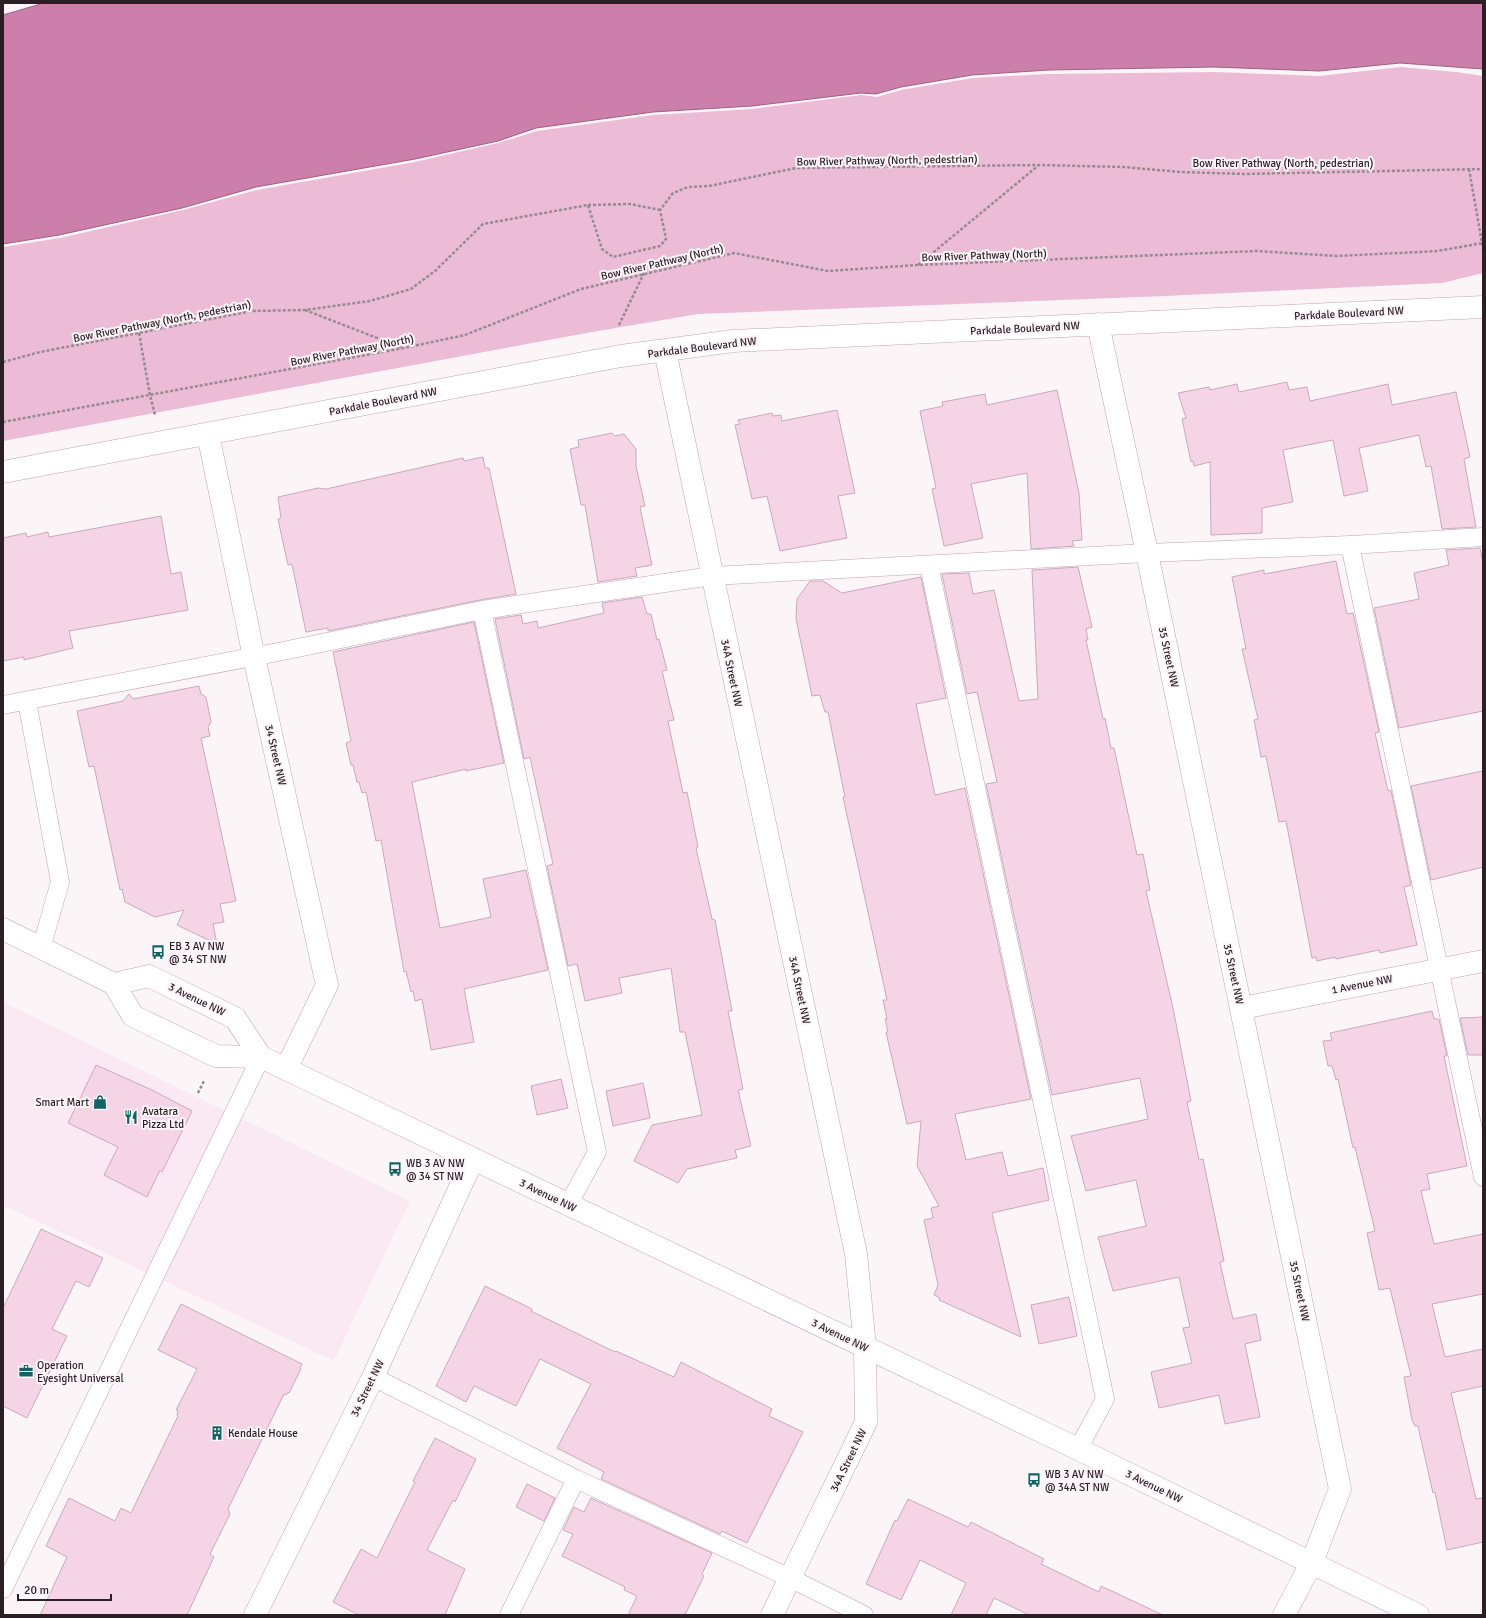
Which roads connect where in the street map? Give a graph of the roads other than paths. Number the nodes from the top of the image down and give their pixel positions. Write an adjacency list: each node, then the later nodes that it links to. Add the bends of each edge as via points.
1 (1483, 307): 2 (street, Parkdale Boulevard NW)
2 (1098, 324): 3 (street, Parkdale Boulevard NW, via 733,341); 8 (street, 35 Street NW)
3 (665, 351): 4 (street, Parkdale Boulevard NW, via 621,356); 10 (street, 34A Street NW)
4 (208, 434): 5 (street, Parkdale Boulevard NW); 12 (street, 34 Street NW)
5 (3, 472)
6 (1483, 537): 7 (lane)
7 (1350, 545): 8 (lane); 18 (lane)
8 (1147, 553): 9 (lane); 20 (street, 35 Street NW)
9 (930, 565): 10 (lane); 28 (lane, via 1105,1398)
10 (712, 576): 11 (lane); 26 (street, 34A Street NW, via 856,1254)
11 (482, 610): 12 (lane); 25 (lane, via 597,1152)
12 (254, 657): 13 (lane); 22 (street, 34 Street NW, via 326,985)
13 (27, 700): 14 (lane); 16 (lane, via 60,882)
14 (3, 705)
15 (3, 929): 16 (street)
16 (41, 949): 19 (street)
17 (1483, 961): 18 (street, 1 Avenue NW)
18 (1438, 969): 20 (street, 1 Avenue NW); 24 (lane)
19 (114, 984): 21 (street, 3 Avenue NW, via 133,1016 216,1056); 21 (street, 3 Avenue NW, via 149,976 236,1018)
20 (1242, 1008): 30 (street, 35 Street NW, via 1340,1489)
21 (261, 1057): 22 (street, 3 Avenue NW); 31 (lane)
22 (286, 1068): 23 (street, 3 Avenue NW)
23 (473, 1158): 25 (street, 3 Avenue NW); 27 (street, 34 Street NW)
24 (1483, 1177)
25 (568, 1205): 26 (street, 3 Avenue NW)
26 (865, 1347): 28 (street, 3 Avenue NW); 32 (street, 34A Street NW, via 866,1422)
27 (373, 1377): 29 (lane); 34 (street, 34 Street NW)
28 (1078, 1449): 30 (street, 3 Avenue NW)
29 (576, 1479): 32 (lane); 35 (lane)
30 (1312, 1562): 38 (street, 35 Street NW); 39 (street, 3 Avenue NW)
31 (8, 1566): 33 (lane)
32 (790, 1578): 36 (street, 34A Street NW); 37 (lane)
33 (3, 1589)
34 (255, 1615)
35 (510, 1615)
36 (772, 1615)
37 (864, 1615)
38 (1284, 1615)
39 (1418, 1615)

